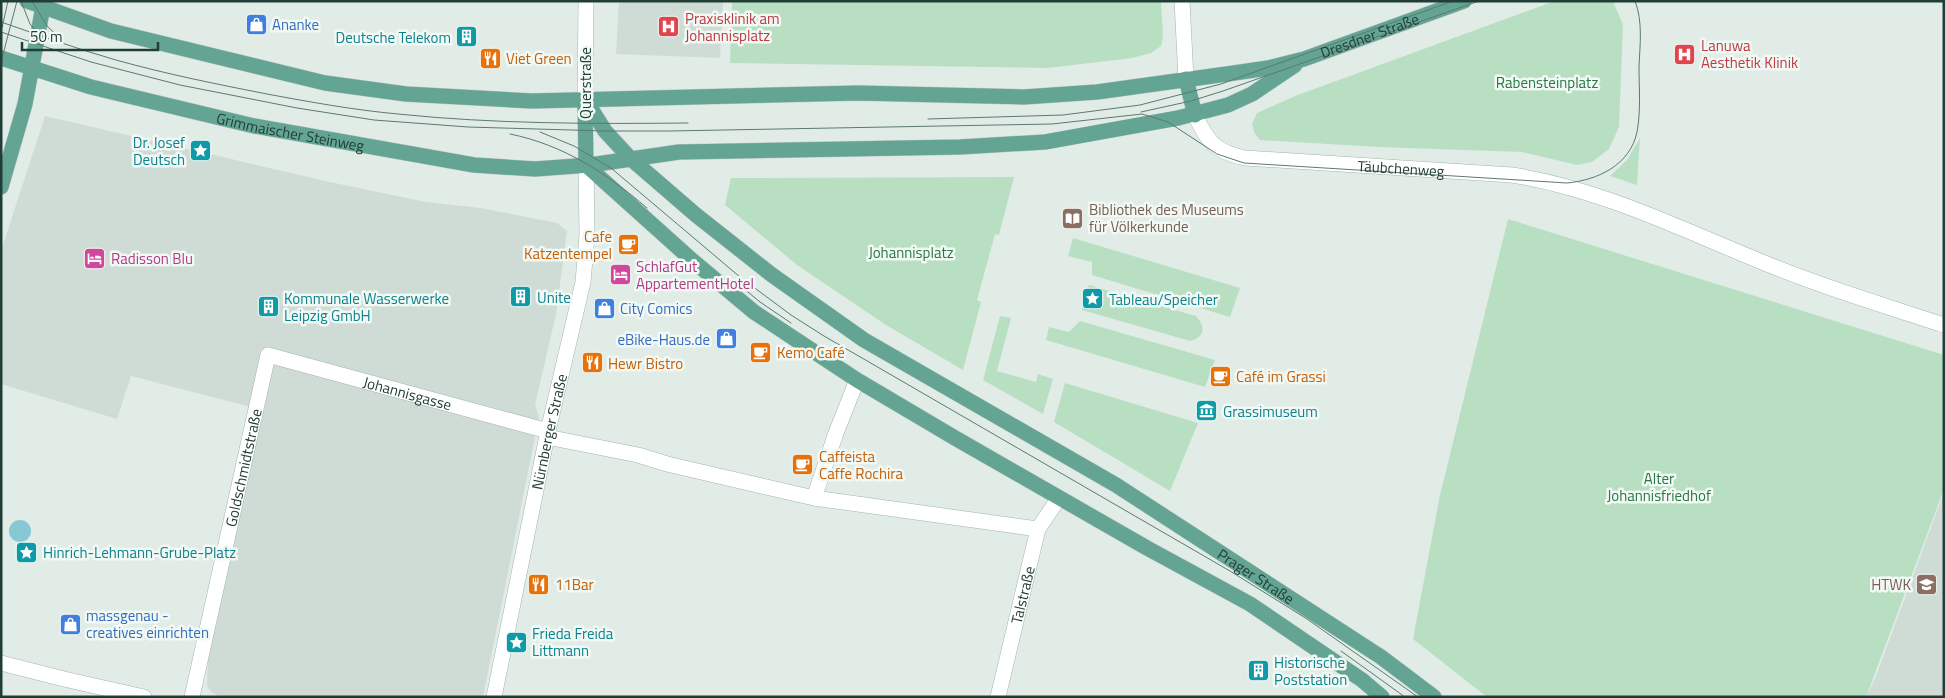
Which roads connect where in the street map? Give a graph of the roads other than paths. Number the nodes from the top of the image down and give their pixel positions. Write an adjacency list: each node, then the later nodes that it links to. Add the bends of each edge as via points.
1 (27, 1): 5 (main road)
2 (586, 1): 10 (street, Querstraße)
3 (1182, 1): 9 (street)
4 (1464, 1): 7 (main road, Dresdner Straße)
5 (44, 4): 8 (main road); 10 (main road, via 111,31 325,83 452,97 526,101)
6 (1, 58): 8 (main road, Grimmaischer Steinweg)
7 (1304, 59): 9 (main road, Dresdner Straße); 11 (main road, Dresdner Straße, via 1245,98)
8 (32, 68): 13 (main road, Grimmaischer Steinweg, via 91,87 315,138 474,165 535,169); 14 (main road)
9 (1187, 86): 10 (main road, via 1024,97 858,93); 11 (main road, Täubchenweg)
10 (585, 99): 12 (main road, via 605,131); 13 (main road, Querstraße)
11 (1195, 115): 12 (main road, Dresdner Straße, via 1078,137 1010,145 679,152); 15 (street, Täubchenweg, via 1213,145 1237,157 1512,175 1568,187 1645,213 1805,280)
12 (630, 158): 13 (main road); 28 (main road, Prager Straße, via 772,275 864,340 1154,509 1381,657)
13 (586, 165): 17 (main road, via 741,302); 18 (street, Nürnberger Straße, via 585,269)
14 (1, 188)
15 (1944, 325)
16 (268, 355): 18 (street, Johannisgasse); 24 (street, Goldschmidtstraße)
17 (857, 380): 19 (street); 20 (main road)
18 (548, 434): 19 (street, Johannisgasse); 25 (street, Nürnberger Straße)
19 (814, 498): 21 (street)
20 (1059, 498): 21 (street, Talstraße); 27 (main road, Prager Straße, via 1250,604)
21 (1038, 529): 26 (street, Talstraße)
22 (1, 663): 23 (street)
23 (144, 697)
24 (192, 697)
25 (494, 697)
26 (998, 697)
27 (1382, 697)
28 (1434, 697)

